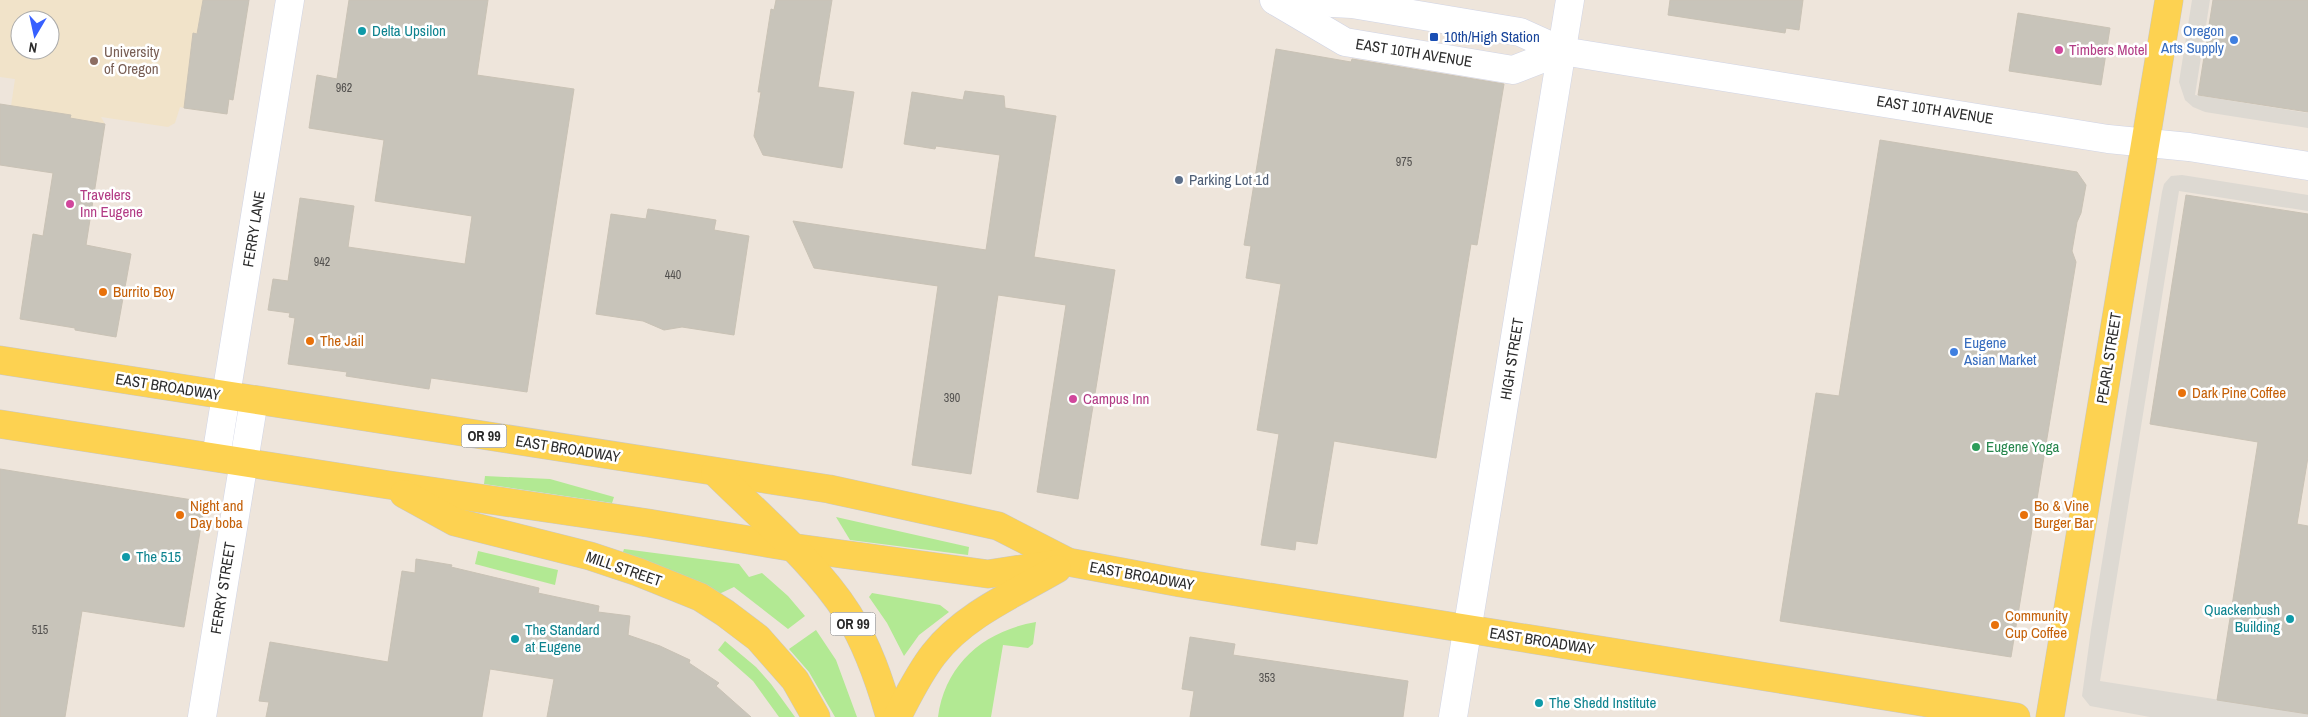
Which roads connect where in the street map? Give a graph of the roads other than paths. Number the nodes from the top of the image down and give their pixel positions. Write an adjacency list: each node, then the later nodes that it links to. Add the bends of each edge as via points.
1 (290, 0): 9 (street, FERRY LANE)
2 (1274, 0): 5 (street, EAST 10TH AVENUE, via 1352,4 1520,32); 5 (street, EAST 10TH AVENUE, via 1345,42 1513,70)
3 (1570, 0): 5 (street, HIGH STREET)
4 (2169, 0): 6 (main road, PEARL STREET)
5 (1562, 51): 6 (street, EAST 10TH AVENUE, via 2108,139); 18 (street, HIGH STREET)
6 (2145, 142): 7 (street, EAST 10TH AVENUE); 25 (main road, PEARL STREET)
7 (2308, 166)
8 (0, 360): 9 (main road, EAST BROADWAY / OR 99)
9 (226, 396): 10 (main road, EAST BROADWAY / OR 99); 12 (street, FERRY LANE)
10 (254, 400): 13 (street, FERRY STREET); 14 (main road, EAST BROADWAY / OR 99)
11 (0, 424): 12 (main road, EAST BROADWAY)
12 (216, 457): 13 (main road, EAST BROADWAY)
13 (244, 461): 15 (main road, EAST BROADWAY); 19 (street, FERRY STREET)
14 (715, 472): 16 (main road, OR 99); 17 (main road, EAST BROADWAY, via 828,489 998,526)
15 (389, 486): 16 (main road, EAST BROADWAY, via 648,522); 20 (main road, MILL STREET, via 455,522 590,556 700,597 758,638 795,680)
16 (790, 547): 17 (main road, EAST BROADWAY, via 988,574); 21 (main road, OR 99, via 815,571 848,614 876,670)
17 (1068, 562): 18 (main road, EAST BROADWAY); 22 (main road, via 957,631 935,654)
18 (1467, 630): 23 (street, HIGH STREET); 24 (main road, EAST BROADWAY)
19 (202, 717)
20 (816, 717)
21 (890, 717)
22 (897, 717)
23 (1453, 717)
24 (2016, 717)
25 (2050, 717)

